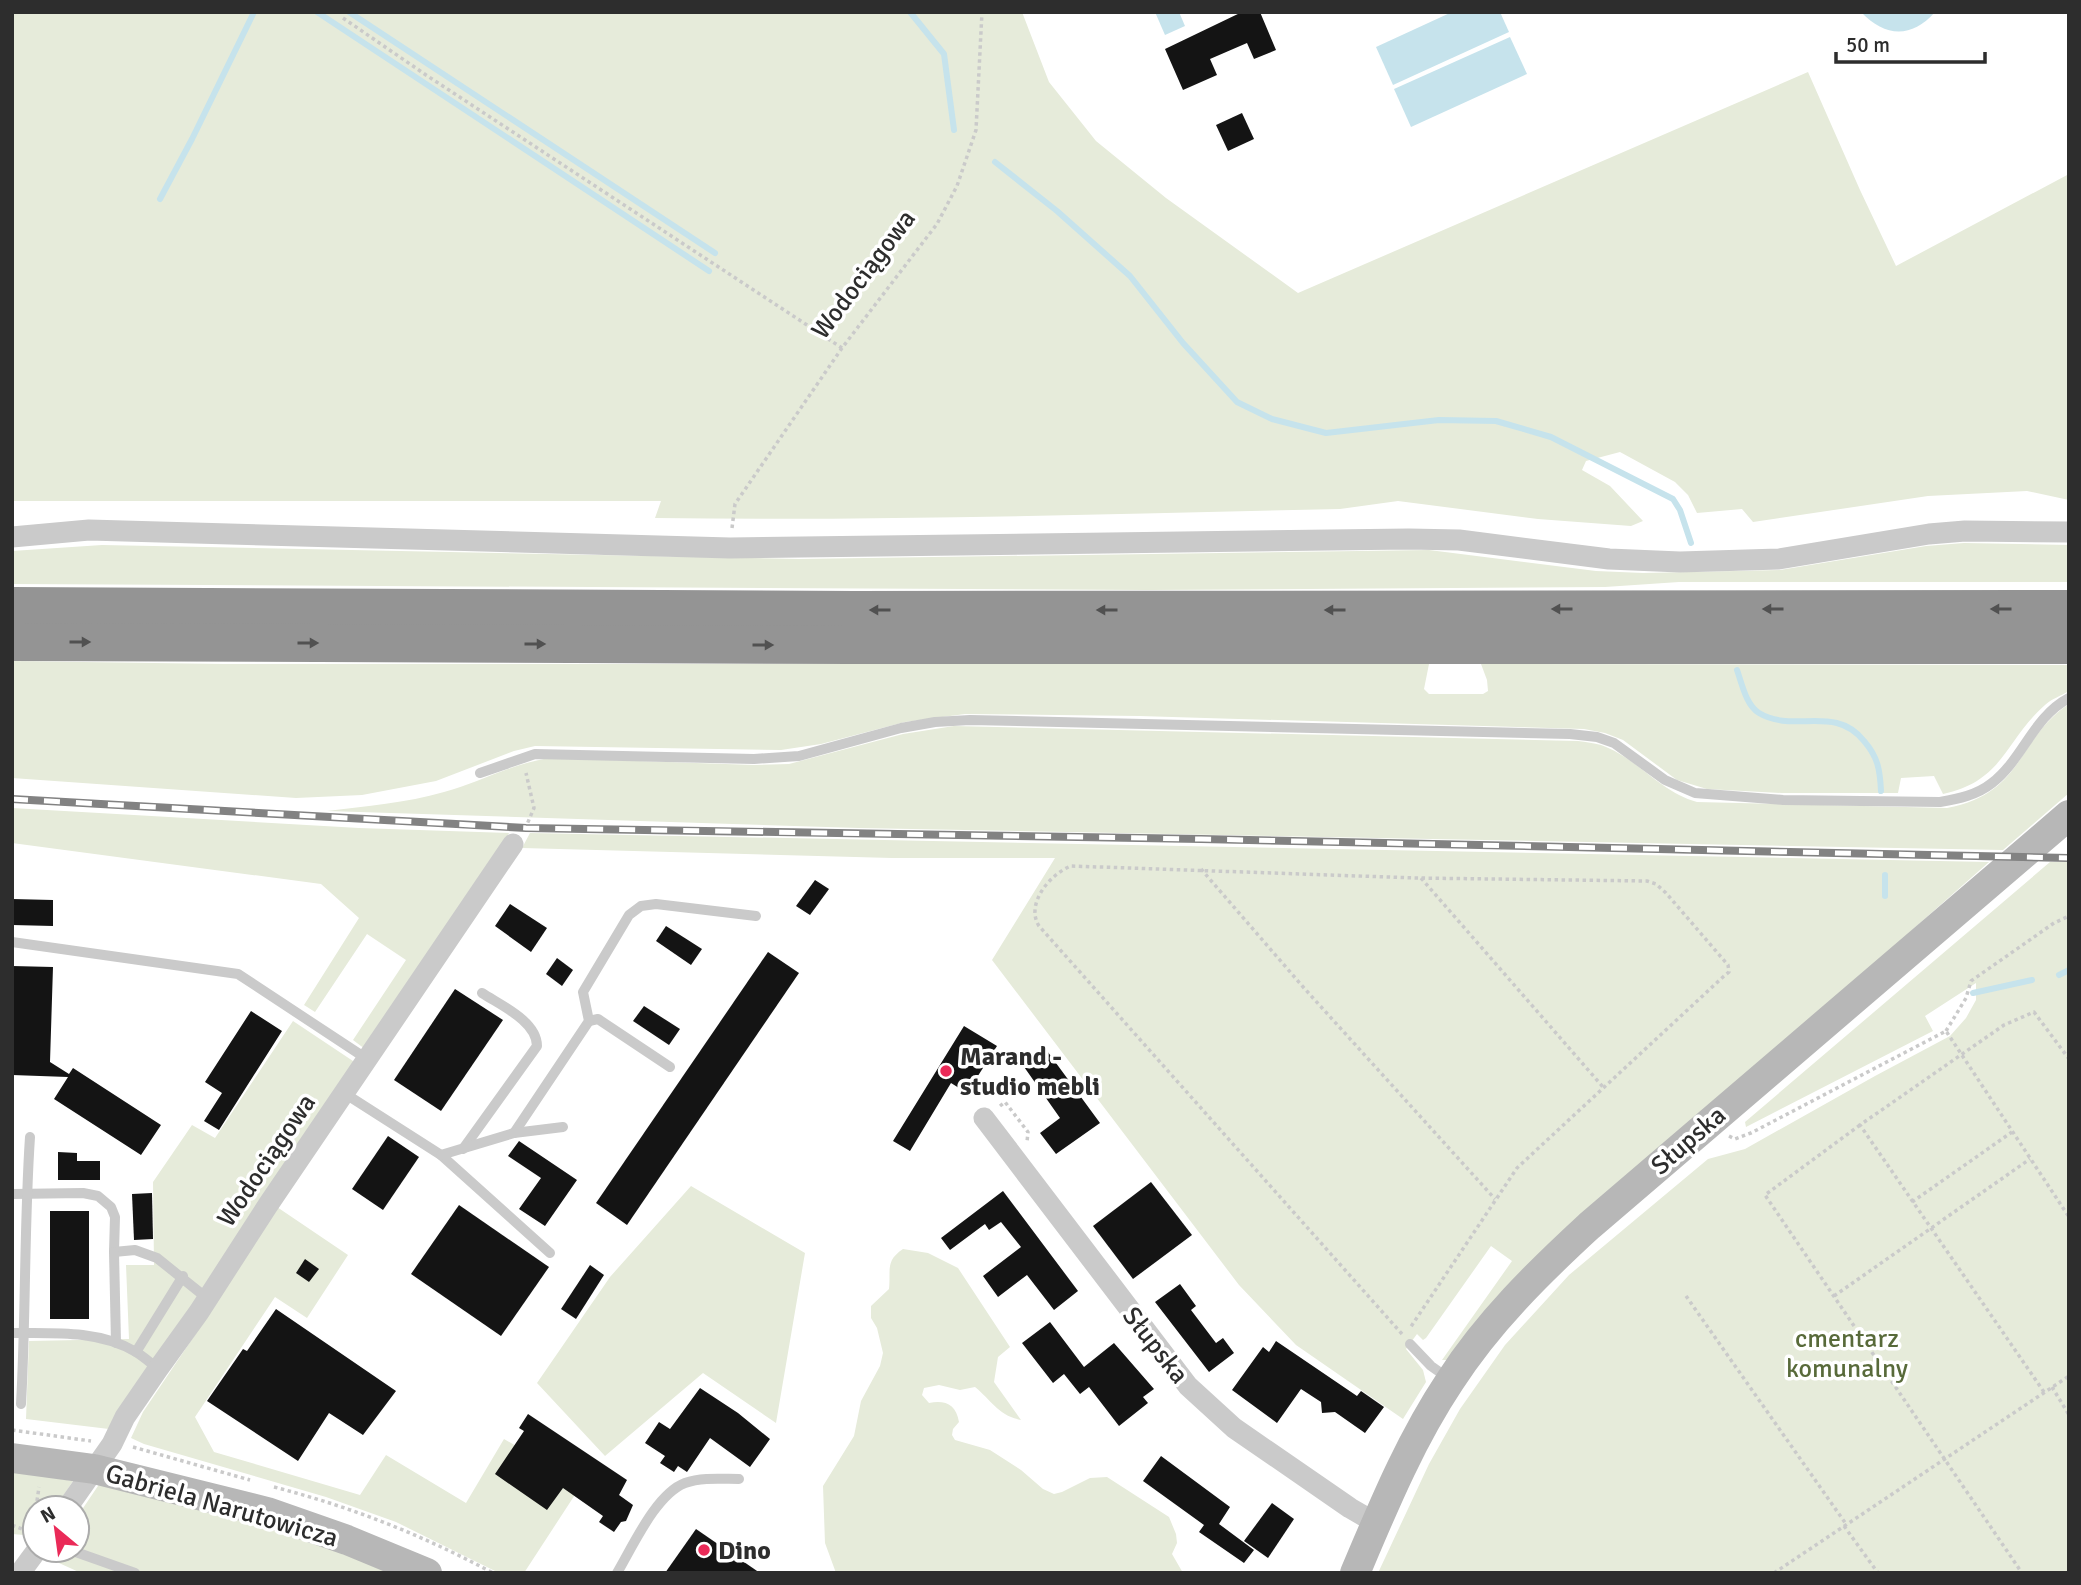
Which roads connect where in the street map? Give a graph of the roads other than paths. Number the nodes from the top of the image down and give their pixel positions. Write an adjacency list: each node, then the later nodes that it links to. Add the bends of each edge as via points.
1 (2069, 532): 2 (street, via 1953,532 1779,559 1680,562 1409,538 730,548 89,530)
2 (12, 537)
3 (12, 606): 4 (highway, one-way to 3)
4 (2069, 609)
5 (12, 642): 6 (highway, one-way to 6)
6 (2069, 645)
7 (2069, 698): 8 (lane, via 2043,717 1990,785 1940,802 1783,800 1695,793 1665,780 1614,744 1570,734 970,720 901,727 799,755 754,759 535,754)
8 (480, 773)
9 (2060, 823): 36 (main road, Słupska, via 1553,1258 1500,1315)
10 (513, 845): 15 (street, Wodociągowa)
11 (755, 916): 14 (lane, via 641,906 629,915 583,992)
12 (12, 942): 15 (lane, via 238,974)
13 (482, 993): 22 (lane, via 527,1024 537,1046)
14 (589, 1021): 16 (lane, via 598,1019); 20 (lane)
15 (367, 1059): 17 (street, Wodociągowa)
16 (670, 1066)
17 (344, 1093): 23 (lane); 29 (street, Wodociągowa)
18 (984, 1118): 42 (street, Słupska, via 1188,1386 1234,1428)
19 (563, 1126): 20 (lane)
20 (514, 1133): 22 (lane)
21 (30, 1137): 25 (lane)
22 (463, 1149): 23 (lane)
23 (441, 1155): 27 (lane)
24 (12, 1194): 25 (lane)
25 (26, 1194): 26 (lane, via 98,1196 115,1217); 31 (lane)
26 (114, 1252): 28 (lane, via 135,1250); 32 (lane)
27 (550, 1253)
28 (183, 1276): 29 (lane); 34 (lane)
29 (208, 1299): 35 (street, Wodociągowa)
30 (12, 1333): 31 (lane)
31 (25, 1333): 32 (lane, via 83,1335); 37 (lane)
32 (116, 1343): 34 (lane)
33 (1410, 1343): 36 (lane)
34 (136, 1352): 35 (lane)
35 (158, 1369): 39 (street, Wodociągowa)
36 (1450, 1380): 42 (main road, Słupska, via 1401,1466)
37 (21, 1404)
38 (12, 1458): 39 (main road, Gabriela Narutowicza)
39 (94, 1469): 41 (street, Wodociągowa); 45 (main road, Gabriela Narutowicza, via 267,1512)
40 (739, 1479): 46 (lane, via 704,1479 673,1489 662,1499)
41 (77, 1494)
42 (1376, 1523): 47 (main road, Słupska)
43 (91, 1557): 44 (lane)
44 (135, 1573)
45 (427, 1573)
46 (617, 1573)
47 (1355, 1573)

